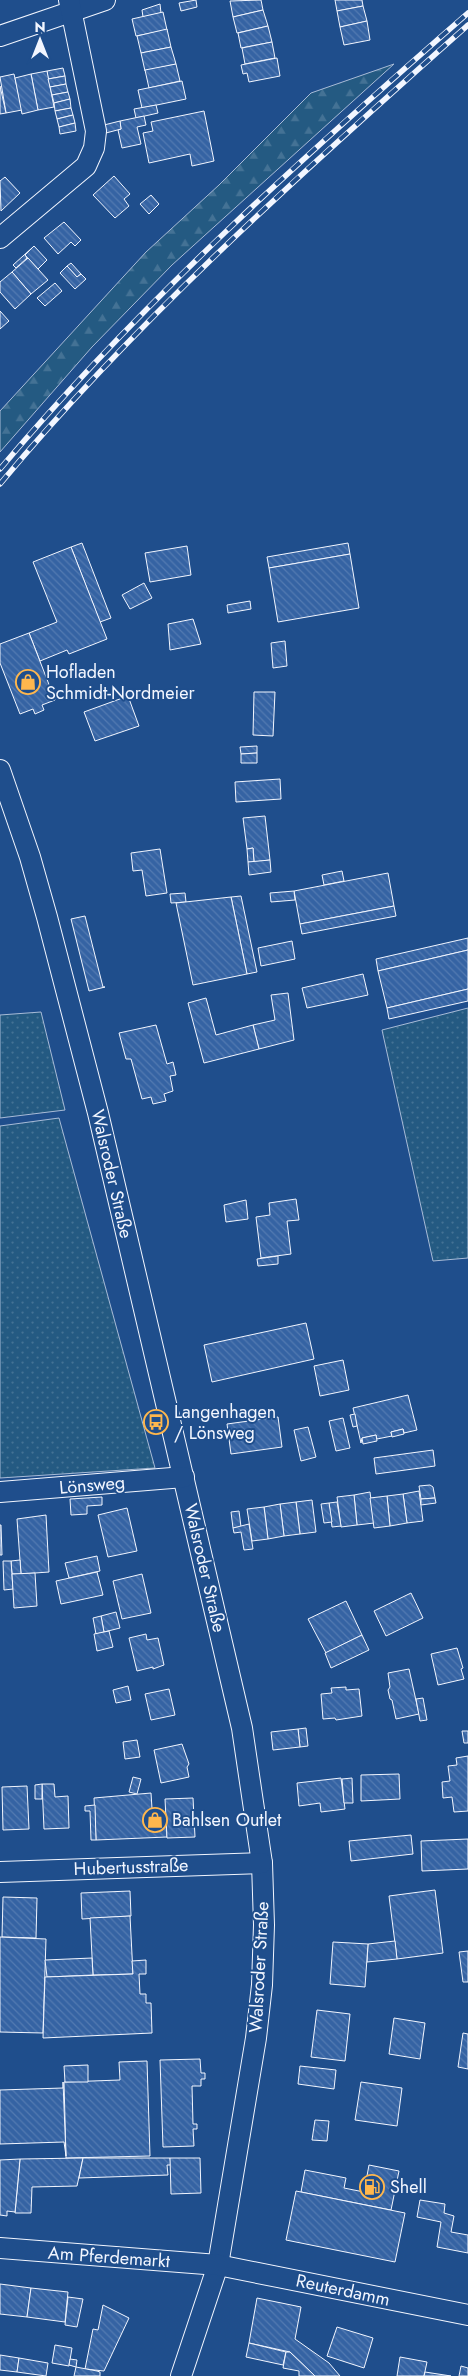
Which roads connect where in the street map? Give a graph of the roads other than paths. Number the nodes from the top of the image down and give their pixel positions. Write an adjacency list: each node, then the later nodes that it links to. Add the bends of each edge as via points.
1 (105, 0): 2 (street)
2 (71, 6): 3 (street); 4 (street, via 96,131 94,148 86,166)
3 (0, 36)
4 (0, 238)
5 (0, 770): 6 (street, Walsroder Straße, via 30,857 75,1018)
6 (184, 1477): 7 (street, Lönsweg); 8 (street, Walsroder Straße, via 242,1728)
7 (0, 1492)
8 (262, 1864): 9 (street, Hubertusstraße); 11 (street, Walsroder Straße, via 262,1985)
9 (0, 1872)
10 (0, 2248): 11 (street, Am Pferdemarkt)
11 (218, 2265): 12 (street, Reuterdamm); 13 (street, Walsroder Straße)
12 (468, 2315)
13 (181, 2376)

